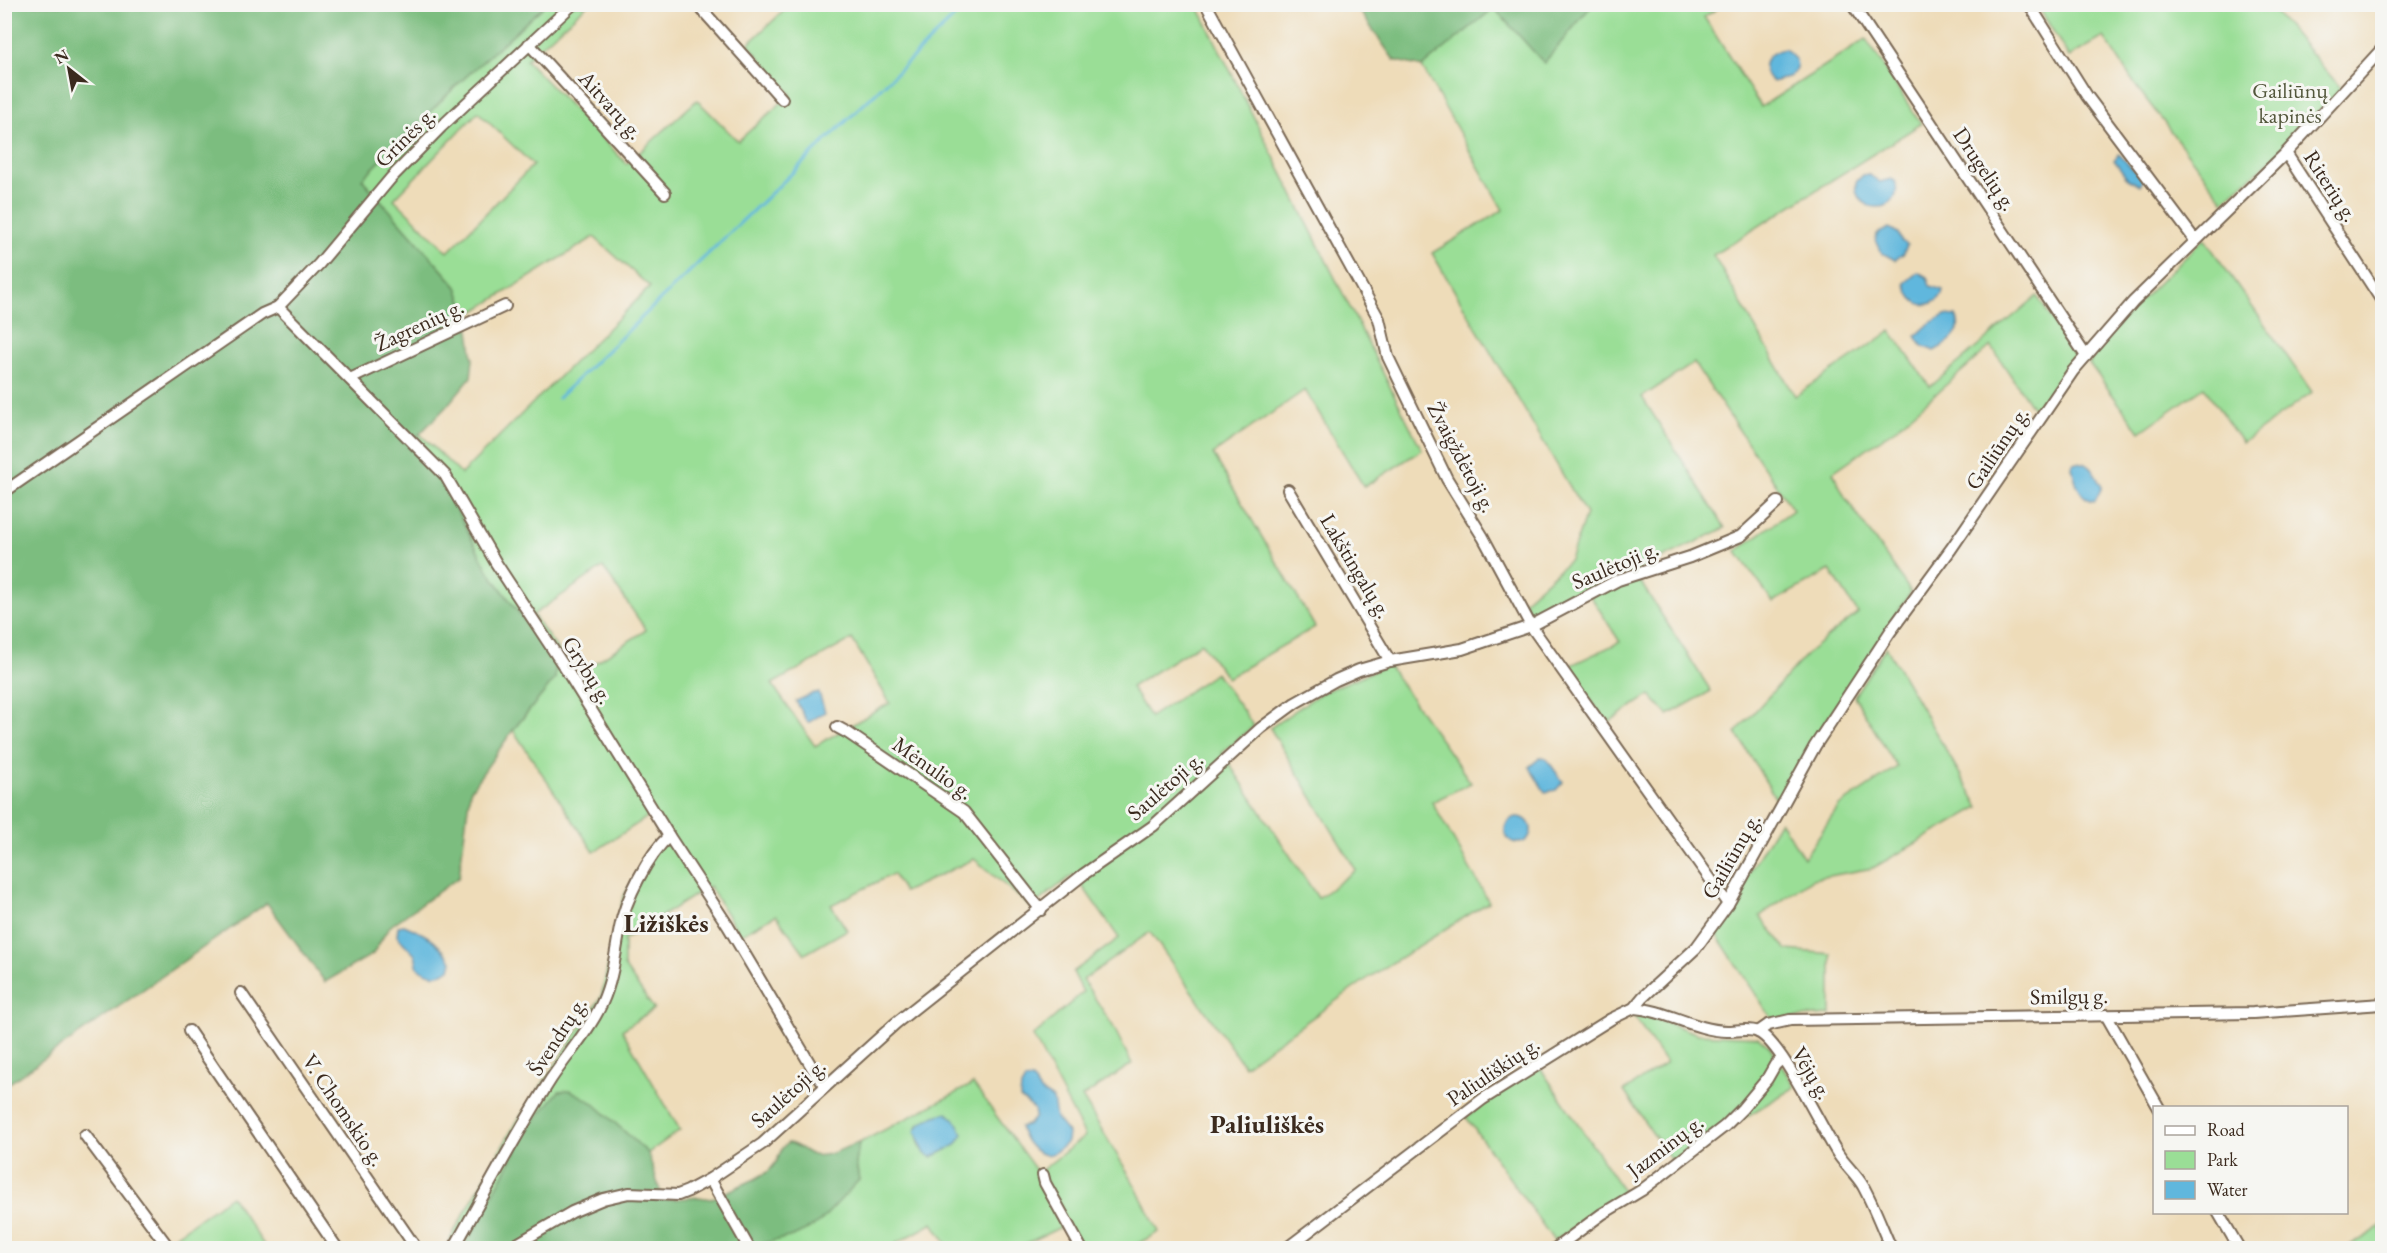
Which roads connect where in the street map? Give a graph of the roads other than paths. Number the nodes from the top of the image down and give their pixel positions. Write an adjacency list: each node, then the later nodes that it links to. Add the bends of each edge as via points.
1 (573, 4): 6 (street, Grinės g.)
2 (697, 4): 8 (street)
3 (1206, 4): 20 (street, Žvaigždėtoji g., via 1379,319 1388,357 1448,479)
4 (1852, 4): 15 (street, Drugelių g.)
5 (2029, 4): 11 (street, via 2087,96)
6 (529, 44): 10 (street, Aitvarų g.); 14 (street, Grinės g., via 391,178)
7 (2382, 49): 9 (street, Gailiūnų g.)
8 (782, 99)
9 (2286, 153): 11 (street, Gailiūnų g.); 12 (street, Riterių g.)
10 (664, 193)
11 (2195, 240): 15 (street, Gailiūnų g.)
12 (2382, 301)
13 (505, 306): 16 (street, Žagrenių g.)
14 (278, 307): 16 (street, Grybų g.); 18 (street, Grinės g., via 262,314)
15 (2086, 356): 24 (street, Gailiūnų g., via 1890,632 1815,746)
16 (350, 379): 23 (street, Grybų g., via 445,475)
17 (1288, 490): 21 (street, Lakštingalų g.)
18 (4, 492)
19 (1778, 502): 20 (street, Saulėtoji g., via 1741,536 1618,580)
20 (1531, 626): 21 (street, Saulėtoji g., via 1462,648); 24 (street, Žvaigždėtoji g.)
21 (1390, 661): 25 (street, Saulėtoji g., via 1336,680 1295,703 1153,826)
22 (837, 727): 25 (street, Mėnulio g., via 964,812)
23 (669, 836): 34 (street, Grybų g.); 43 (street, Švendrų g., via 625,908 602,1004 529,1116)
24 (1728, 904): 26 (street, Gailiūnų g.)
25 (1041, 910): 34 (street, Saulėtoji g., via 896,1023)
26 (1714, 924): 29 (street, Paliuliškių g., via 1696,948)
27 (241, 993): 42 (street, V. Chomskio g.)
28 (2382, 1004): 30 (street, Smilgų g., via 2262,1012)
29 (1634, 1008): 32 (street, via 1703,1028); 47 (street, Paliuliškių g., via 1483,1098)
30 (2106, 1015): 32 (street, Smilgų g., via 1790,1020 1768,1025); 35 (street)
31 (189, 1031): 41 (street)
32 (1758, 1032): 33 (street, Vėjų g., via 1768,1038)
33 (1782, 1059): 48 (street, Jazminų g., via 1725,1126 1642,1190 1595,1218); 49 (street, Vėjų g., via 1838,1154 1862,1185)
34 (825, 1085): 38 (street, Saulėtoji g., via 762,1144)
35 (2158, 1106)
36 (85, 1135): 40 (street)
37 (1043, 1175): 46 (street)
38 (710, 1179): 44 (street, Saulėtoji g., via 678,1195 629,1193 603,1199); 45 (street)
39 (2219, 1214): 50 (street)
40 (169, 1248)
41 (337, 1248)
42 (416, 1248)
43 (454, 1248)
44 (510, 1248)
45 (749, 1248)
46 (1081, 1248)
47 (1287, 1248)
48 (1556, 1248)
49 (1892, 1248)
50 (2239, 1248)

